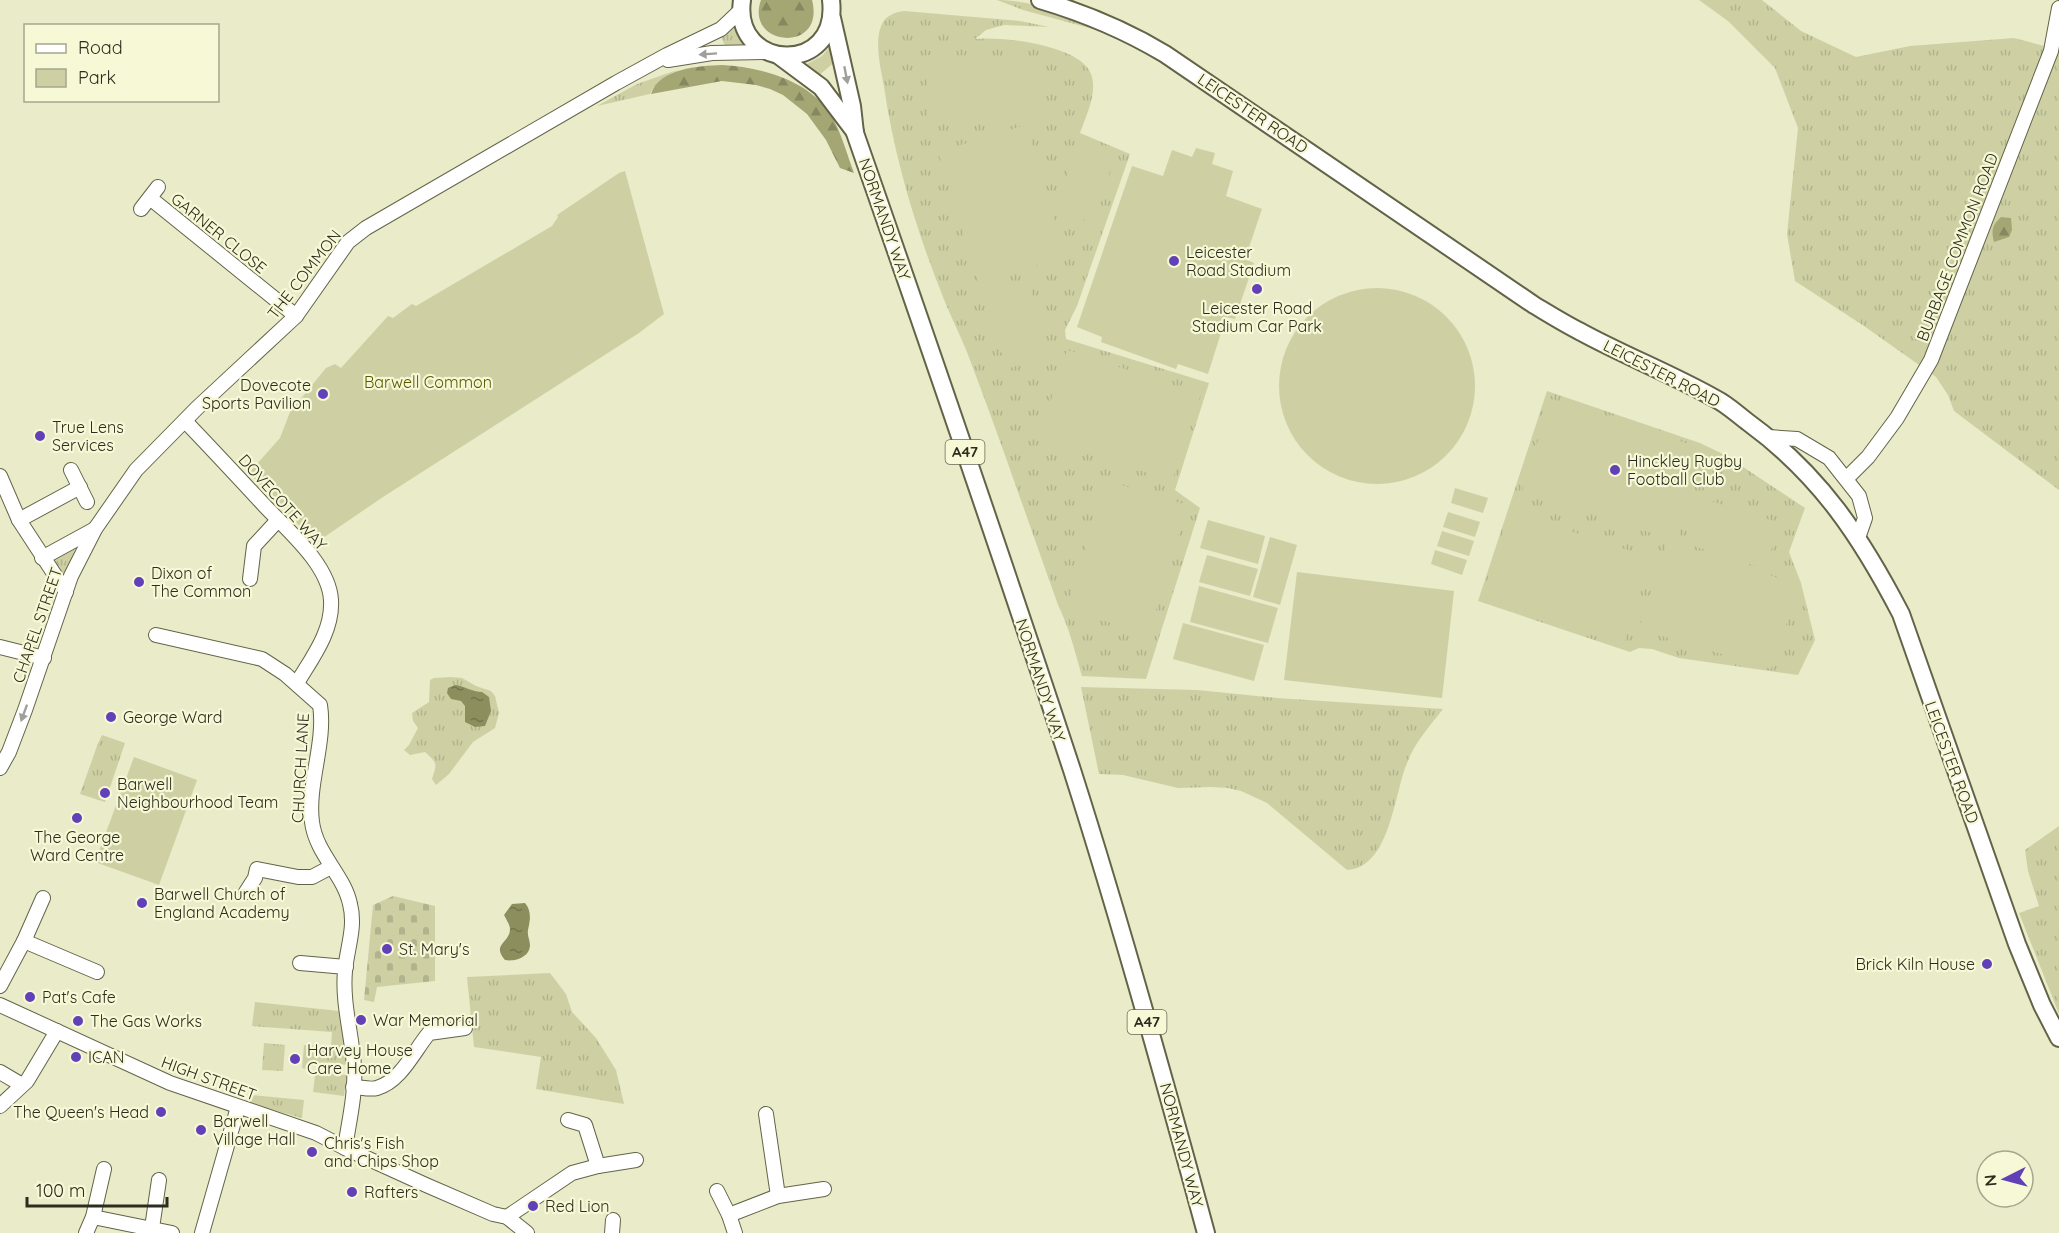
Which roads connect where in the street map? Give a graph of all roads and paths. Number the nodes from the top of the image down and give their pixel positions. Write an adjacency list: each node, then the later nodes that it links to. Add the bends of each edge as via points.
1 (1040, 0): 11 (main road, LEICESTER ROAD, via 1092,17 1162,52 1534,305 1718,400)
2 (740, 4): 5 (main road, NORMANDY WAY, via 748,35); 6 (street, THE COMMON, via 721,29)
3 (834, 8): 5 (main road, via 825,35 813,48 801,54); 7 (main road, NORMANDY WAY / A47, one-way to 7)
4 (2059, 8): 13 (street, BURBAGE COMMON ROAD, via 2051,51 1931,360 1897,418)
5 (772, 54): 6 (street, THE COMMON, one-way to 6, via 689,56); 7 (main road, NORMANDY WAY / A47, via 821,87)
6 (652, 65): 9 (street, THE COMMON, via 354,237)
7 (855, 133): 66 (main road, NORMANDY WAY / A47, via 1072,772)
8 (150, 198): 9 (street, GARNER CLOSE)
9 (296, 316): 10 (street, THE COMMON)
10 (185, 420): 18 (street, DOVECOTE WAY); 19 (street, THE COMMON, via 136,470)
11 (1768, 437): 13 (street, via 1797,439 1829,458); 20 (main road, LEICESTER ROAD, via 1812,478)
12 (71, 470): 15 (street)
13 (1847, 478): 20 (street, via 1865,518)
14 (2, 485): 17 (street)
15 (80, 487): 16 (street); 17 (street)
16 (87, 502)
17 (19, 520): 21 (street)
18 (278, 520): 22 (street, via 254,546); 27 (street, DOVECOTE WAY, via 319,568 330,590 323,640)
19 (96, 529): 21 (street); 23 (street, CHAPEL STREET)
20 (1858, 538): 41 (main road, LEICESTER ROAD, via 1901,614 2017,944)
21 (42, 558): 23 (street)
22 (250, 579)
23 (66, 592): 26 (street, CHAPEL STREET)
24 (156, 635): 27 (street, CHURCH LANE, via 262,659)
25 (0, 647): 26 (street)
26 (44, 658): 28 (street, CHAPEL STREET, one-way to 28)
27 (297, 683): 30 (street, CHURCH LANE, via 320,705 311,815 314,836)
28 (4, 749): 29 (street, CHAPEL STREET)
29 (0, 768)
30 (331, 867): 31 (street, via 312,877 298,877 257,864 255,878); 35 (street, CHURCH LANE, via 349,896 352,910)
31 (246, 892)
32 (43, 898): 33 (street)
33 (24, 940): 36 (street); 37 (street)
34 (300, 963): 35 (street)
35 (346, 967): 44 (street, CHURCH LANE)
36 (97, 972)
37 (0, 986)
38 (0, 1005): 40 (street, HIGH STREET)
39 (465, 1028): 44 (street, via 429,1033 391,1081 375,1089)
40 (57, 1031): 43 (street); 46 (street, HIGH STREET, via 170,1083)
41 (2059, 1038)
42 (0, 1072): 43 (street)
43 (22, 1085): 45 (street)
44 (353, 1087): 49 (street, CHURCH LANE)
45 (0, 1106)
46 (238, 1107): 49 (street, HIGH STREET, via 316,1133); 63 (street)
47 (766, 1114): 56 (street)
48 (568, 1120): 51 (street, via 585,1125)
49 (345, 1148): 59 (street, HIGH STREET)
50 (636, 1160): 51 (street)
51 (598, 1166): 59 (street, via 572,1173)
52 (104, 1170): 58 (street)
53 (159, 1180): 60 (street)
54 (824, 1189): 56 (street)
55 (717, 1191): 57 (street)
56 (778, 1196): 57 (street)
57 (729, 1215): 65 (street)
58 (93, 1217): 60 (street); 61 (street)
59 (507, 1217): 64 (street, HIGH STREET)
60 (152, 1228): 62 (street)
61 (86, 1233)
62 (172, 1233)
63 (202, 1233)
64 (527, 1233)
65 (735, 1233)
66 (1206, 1233)

